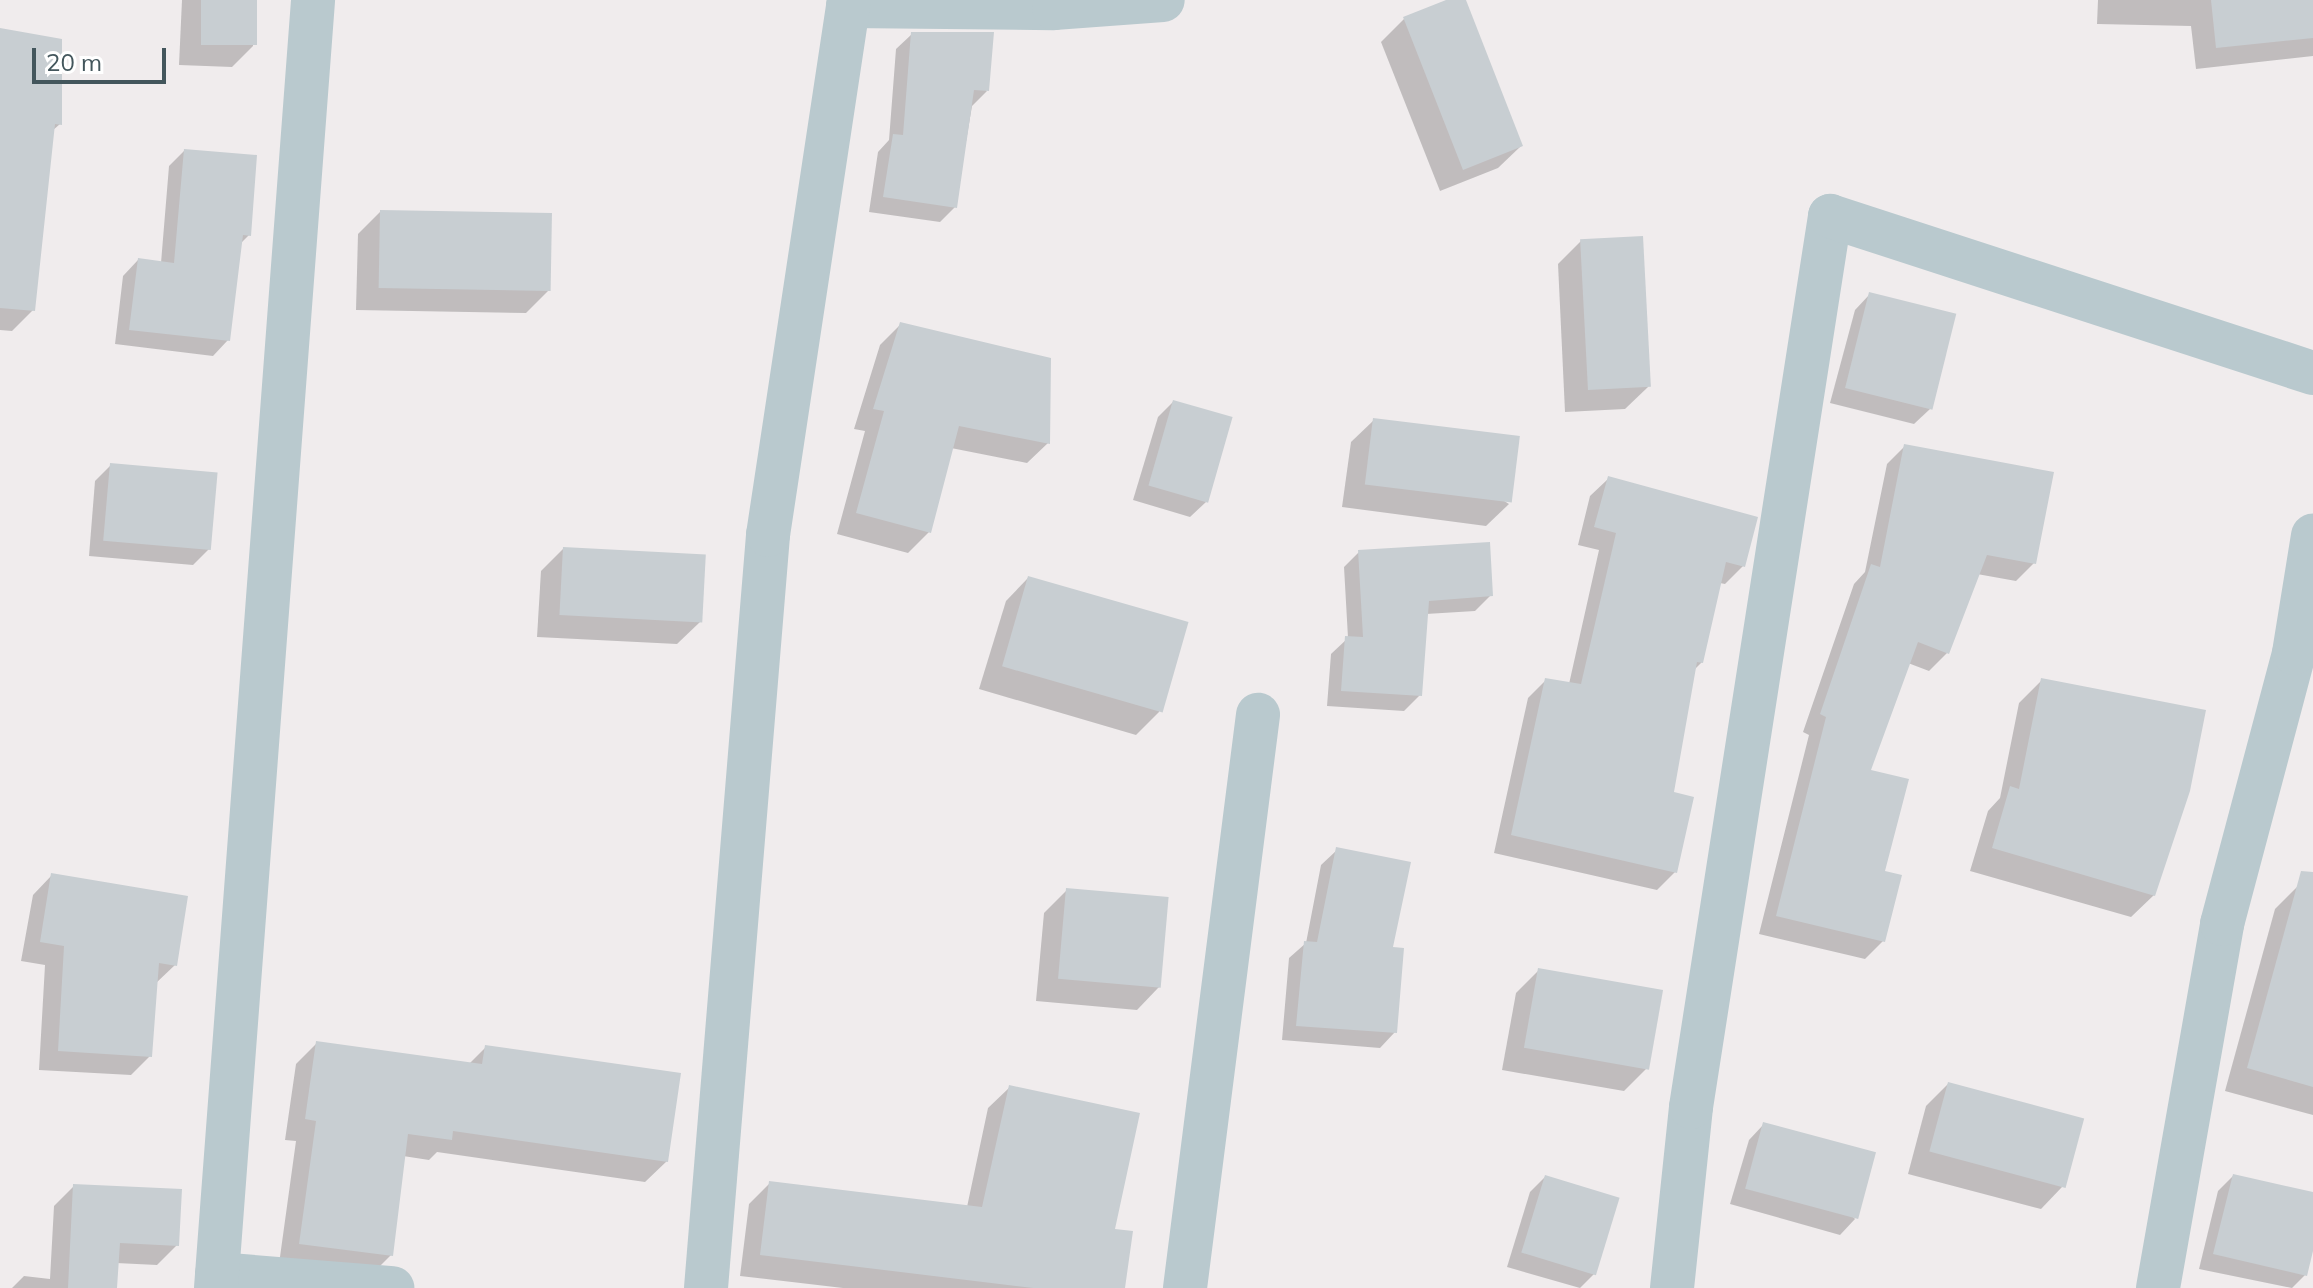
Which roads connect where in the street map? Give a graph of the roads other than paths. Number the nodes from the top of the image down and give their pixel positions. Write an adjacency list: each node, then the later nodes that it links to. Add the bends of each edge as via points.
1 (313, 0): 7 (street)
2 (1163, 0): 3 (street, via 1054,8)
3 (849, 3): 9 (street, via 768,535)
4 (2313, 373): 11 (street, via 1830,216 1691,1107)
5 (2313, 536): 12 (street, via 2294,653 2222,924)
6 (1258, 715): 10 (street)
7 (217, 1281): 8 (street)
8 (392, 1288)
9 (706, 1288)
10 (1185, 1288)
11 (1672, 1288)
12 (2158, 1288)

